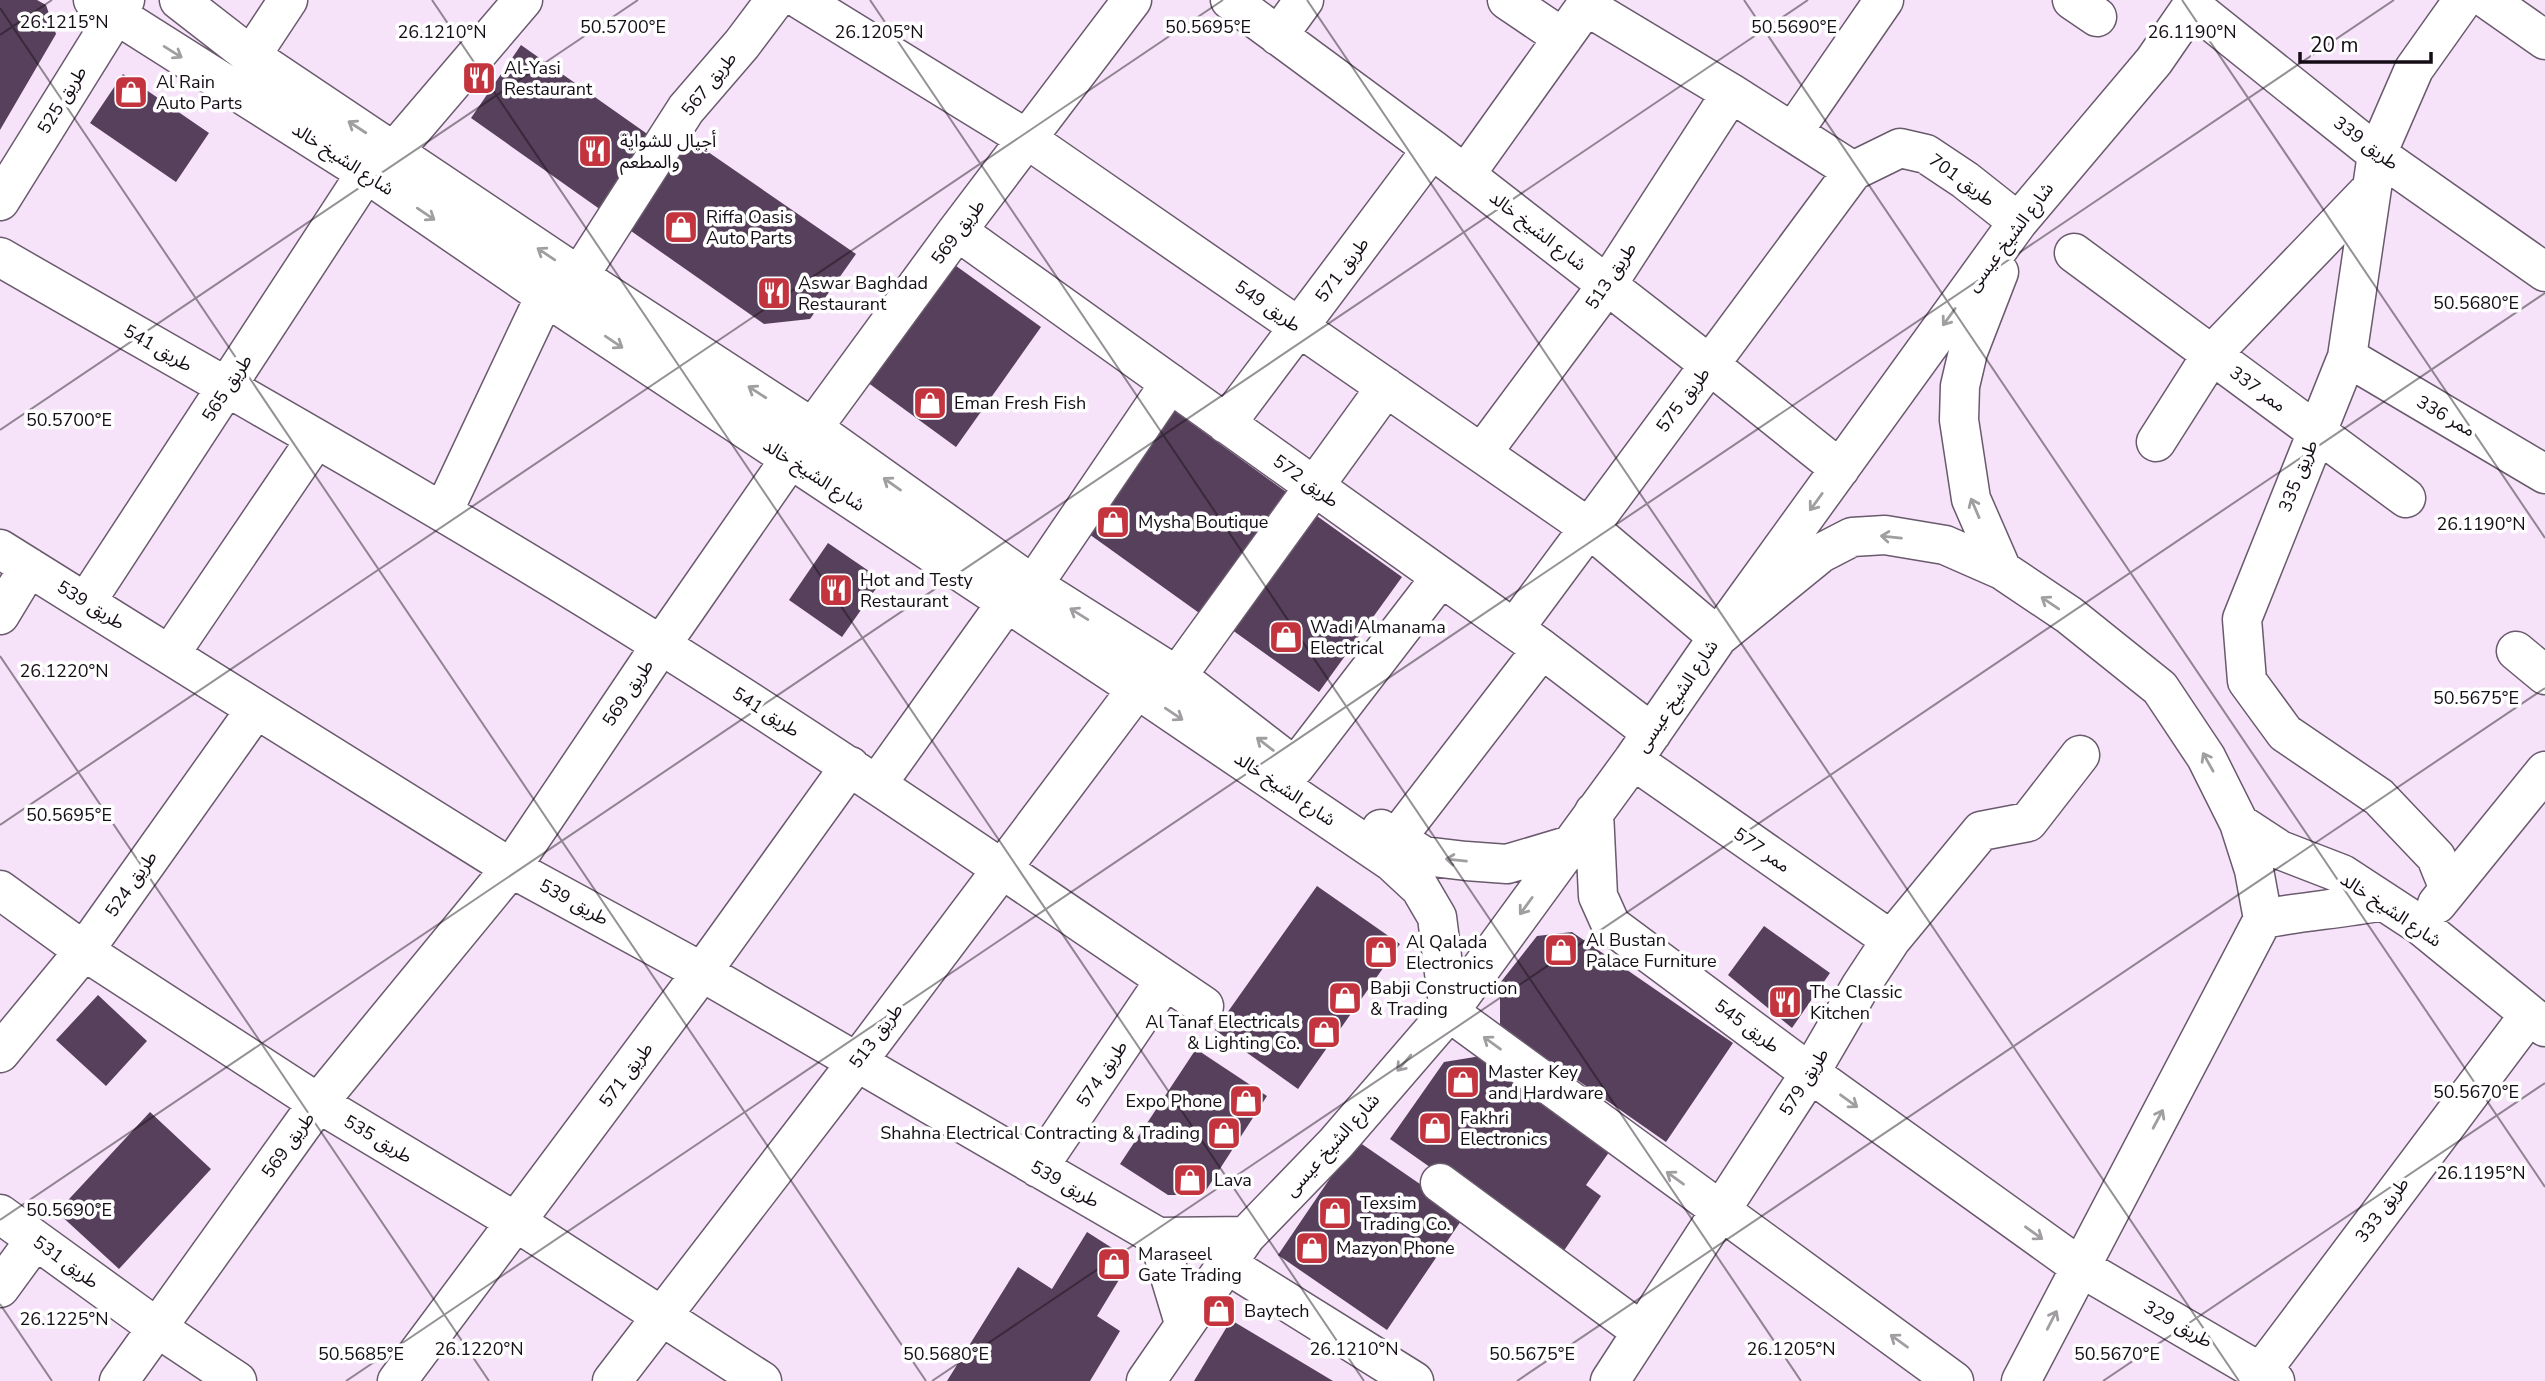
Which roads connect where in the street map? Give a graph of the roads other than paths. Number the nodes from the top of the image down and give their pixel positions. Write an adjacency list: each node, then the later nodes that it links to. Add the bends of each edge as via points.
1 (179, 0): 19 (street, شارع الشيخ خالد)
2 (288, 0): 19 (street)
3 (523, 0): 24 (street, طريق 565)
4 (775, 0): 34 (street, طريق 567, via 686,109)
5 (1132, 0): 22 (street, طريق 569)
6 (1230, 0): 16 (street, شارع الشيخ خالد)
7 (1304, 0): 16 (street)
8 (1507, 0): 17 (street)
9 (1884, 0): 21 (street)
10 (2463, 0): 26 (street, طريق 335, via 2414,69)
11 (2488, 0): 18 (street)
12 (1588, 3): 17 (street); 20 (street)
13 (2194, 3): 26 (street, طريق 339); 29 (street, شارع الشيخ عيسى, via 2154,61)
14 (111, 5): 24 (street, شارع الشيخ خالد, one-way to 24); 28 (street, طريق 525)
15 (826, 6): 22 (street, طريق 549)
16 (1278, 36): 23 (street, شارع الشيخ خالد)
17 (1563, 38): 27 (street)
18 (2545, 40)
19 (251, 56): 24 (street, شارع الشيخ خالد, one-way to 19)
20 (1731, 93): 21 (street); 35 (street, طريق 513)
21 (1793, 132): 25 (street)
22 (1027, 139): 30 (street, طريق 569); 37 (street, طريق 549)
23 (1432, 149): 27 (street, شارع الشيخ خالد); 37 (street, طريق 571)
24 (380, 162): 34 (street, شارع الشيخ خالد, one-way to 24); 36 (street, شارع الشيخ خالد, one-way to 36); 43 (street, طريق 565)
25 (1853, 171): 29 (street, طريق 701, via 1900,148 1926,154); 40 (street, طريق 575)
26 (2374, 172): 33 (street, طريق 339); 38 (street); 39 (street, طريق 335)
27 (1465, 175): 35 (street, شارع الشيخ خالد)
28 (0, 201)
29 (2018, 222): 52 (street, شارع الشيخ عيسى, one-way to 52); 58 (street, one-way to 29, via 1970,499 1959,420 1960,386 1968,352)
30 (957, 231): 41 (street, طريق 572); 45 (street, طريق 569)
31 (2074, 253): 38 (street, ممر 337)
32 (0, 257): 43 (street, طريق 541)
33 (2545, 272)
34 (579, 276): 45 (street, شارع الشيخ خالد, one-way to 34)
35 (1606, 285): 40 (street, شارع الشيخ خالد); 49 (street, طريق 513)
36 (545, 296): 51 (street, شارع الشيخ خالد, one-way to 51); 55 (street)
37 (1299, 327): 42 (street, طريق 549); 44 (street, طريق 571)
38 (2212, 354): 46 (street, ممر 337); 48 (street, ممر 337)
39 (2347, 357): 46 (street, طريق 335); 50 (street, ممر 336)
40 (1710, 365): 52 (street, شارع الشيخ خالد); 56 (street, طريق 575)
41 (1170, 383): 44 (street, طريق 572); 60 (street, طريق 571)
42 (1386, 387): 49 (street, طريق 549); 53 (street)
43 (228, 388): 47 (street, طريق 541); 61 (street, طريق 565)
44 (1226, 424): 53 (street, طريق 572)
45 (814, 429): 51 (street, طريق 569); 60 (street, شارع الشيخ خالد, one-way to 45)
46 (2316, 431): 54 (street, ممر 337); 83 (street, طريق 335, via 2242,619 2247,681 2285,733 2379,797 2436,857)
47 (316, 439): 55 (street, طريق 541); 67 (street)
48 (2156, 442)
49 (1482, 453): 56 (street, طريق 549)
50 (2539, 458)
51 (790, 459): 60 (street, شارع الشيخ خالد); 65 (street, طريق 569)
52 (1840, 469): 63 (street, شارع الشيخ عيسى, one-way to 63)
53 (1313, 486): 59 (street, طريق 572); 69 (street)
54 (2406, 498)
55 (443, 512): 65 (street, طريق 541)
56 (1588, 527): 63 (street, طريق 549); 64 (street, طريق 575)
57 (15, 558): 61 (street, طريق 539); 62 (street)
58 (2002, 570): 63 (street, one-way to 63, via 1945,545 1885,535 1852,537 1821,553); 78 (street, one-way to 58, via 2206,757 2160,688 2069,615)
59 (1441, 577): 64 (street, طريق 572); 74 (street)
60 (1020, 593): 69 (street, شارع الشيخ خالد, one-way to 60); 70 (street, شارع الشيخ خالد); 76 (street, طريق 571)
61 (86, 602): 67 (street, طريق 539)
62 (0, 615)
63 (1718, 637): 72 (street, شارع الشيخ عيسى)
64 (1528, 639): 72 (street, طريق 572); 79 (street, طريق 575)
65 (661, 645): 76 (street, طريق 541); 81 (street, طريق 569)
66 (2516, 651): 68 (street)
67 (170, 654): 71 (street, طريق 539)
68 (2545, 675)
69 (1177, 676): 74 (street, شارع الشيخ خالد, one-way to 69)
70 (1137, 689): 82 (street, طريق 513); 93 (street, شارع الشيخ خالد, one-way to 93, via 1392,862 1420,888 1437,917)
71 (256, 709): 81 (street, طريق 539); 89 (street, طريق 524)
72 (1643, 746): 77 (street, شارع الشيخ عيسى); 88 (street, ممر 577)
73 (2080, 755): 88 (street, طريق 579, via 2028,822 1981,831)
74 (1295, 767): 79 (street, شارع الشيخ خالد)
75 (2545, 771): 83 (street)
76 (863, 775): 82 (street, طريق 541); 90 (street, طريق 571)
77 (1594, 813): 80 (street, شارع الشيخ عيسى); 97 (street, طريق 545, via 1598,896 1611,925)
78 (2239, 823): 85 (street, شارع الشيخ خالد, via 2280,850 2342,874); 86 (street)
79 (1395, 840): 80 (street, شارع الشيخ خالد, one-way to 79, via 1507,864 1424,856)
80 (1571, 845): 93 (street, شارع الشيخ عيسى, one-way to 93)
81 (511, 868): 90 (street, طريق 539); 98 (street, طريق 569)
82 (1002, 869): 91 (street, طريق 541); 96 (street, طريق 513)
83 (2449, 889): 87 (street)
84 (0, 890): 89 (street, طريق 535)
85 (2382, 901): 86 (street); 87 (street, شارع الشيخ خالد)
86 (2263, 919): 107 (street, one-way to 86)
87 (2420, 925): 94 (street, شارع الشيخ خالد)
88 (1891, 940): 97 (street, طريق 579)
89 (84, 951): 95 (street, طريق 524); 98 (street, طريق 535)
90 (702, 972): 96 (street, طريق 539); 103 (street, طريق 571)
91 (1165, 980): 92 (street, طريق 541); 99 (street, طريق 574)
92 (1204, 1006)
93 (1449, 1012): 101 (street, one-way to 93); 106 (street, شارع الشيخ عيسى, one-way to 106)
94 (2537, 1021): 113 (street, طريق 333)
95 (0, 1053)
96 (856, 1062): 99 (street, طريق 539); 109 (street, طريق 513)
97 (1810, 1073): 101 (street, طريق 579); 107 (street, طريق 545, one-way to 107)
98 (318, 1103): 103 (street, طريق 535); 111 (street, طريق 569)
99 (1038, 1168): 104 (street, طريق 539)
100 (1440, 1183): 112 (street)
101 (1721, 1212): 112 (street, طريق 579); 122 (street, one-way to 101)
102 (0, 1214): 105 (street, طريق 531)
103 (516, 1222): 109 (street, طريق 535); 117 (street, طريق 571)
104 (1158, 1237): 106 (street); 110 (street)
105 (35, 1240): 108 (street); 111 (street, طريق 531)
106 (1237, 1250): 110 (street, شارع الشيخ عيسى); 114 (street)
107 (2080, 1267): 113 (street, طريق 329); 123 (street, one-way to 107)
108 (0, 1288)
109 (663, 1317): 118 (street, طريق 513); 119 (street, طريق 535)
110 (1184, 1323): 120 (street, شارع الشيخ عيسى)
111 (156, 1327): 115 (street, طريق 569); 116 (street, طريق 531)
112 (1642, 1332): 121 (street, طريق 579)
113 (2268, 1377)
114 (1403, 1378)
115 (119, 1381)
116 (237, 1381)
117 (397, 1381)
118 (612, 1381)
119 (762, 1381)
120 (1146, 1381)
121 (1610, 1381)
122 (1954, 1381)
123 (2021, 1381)

